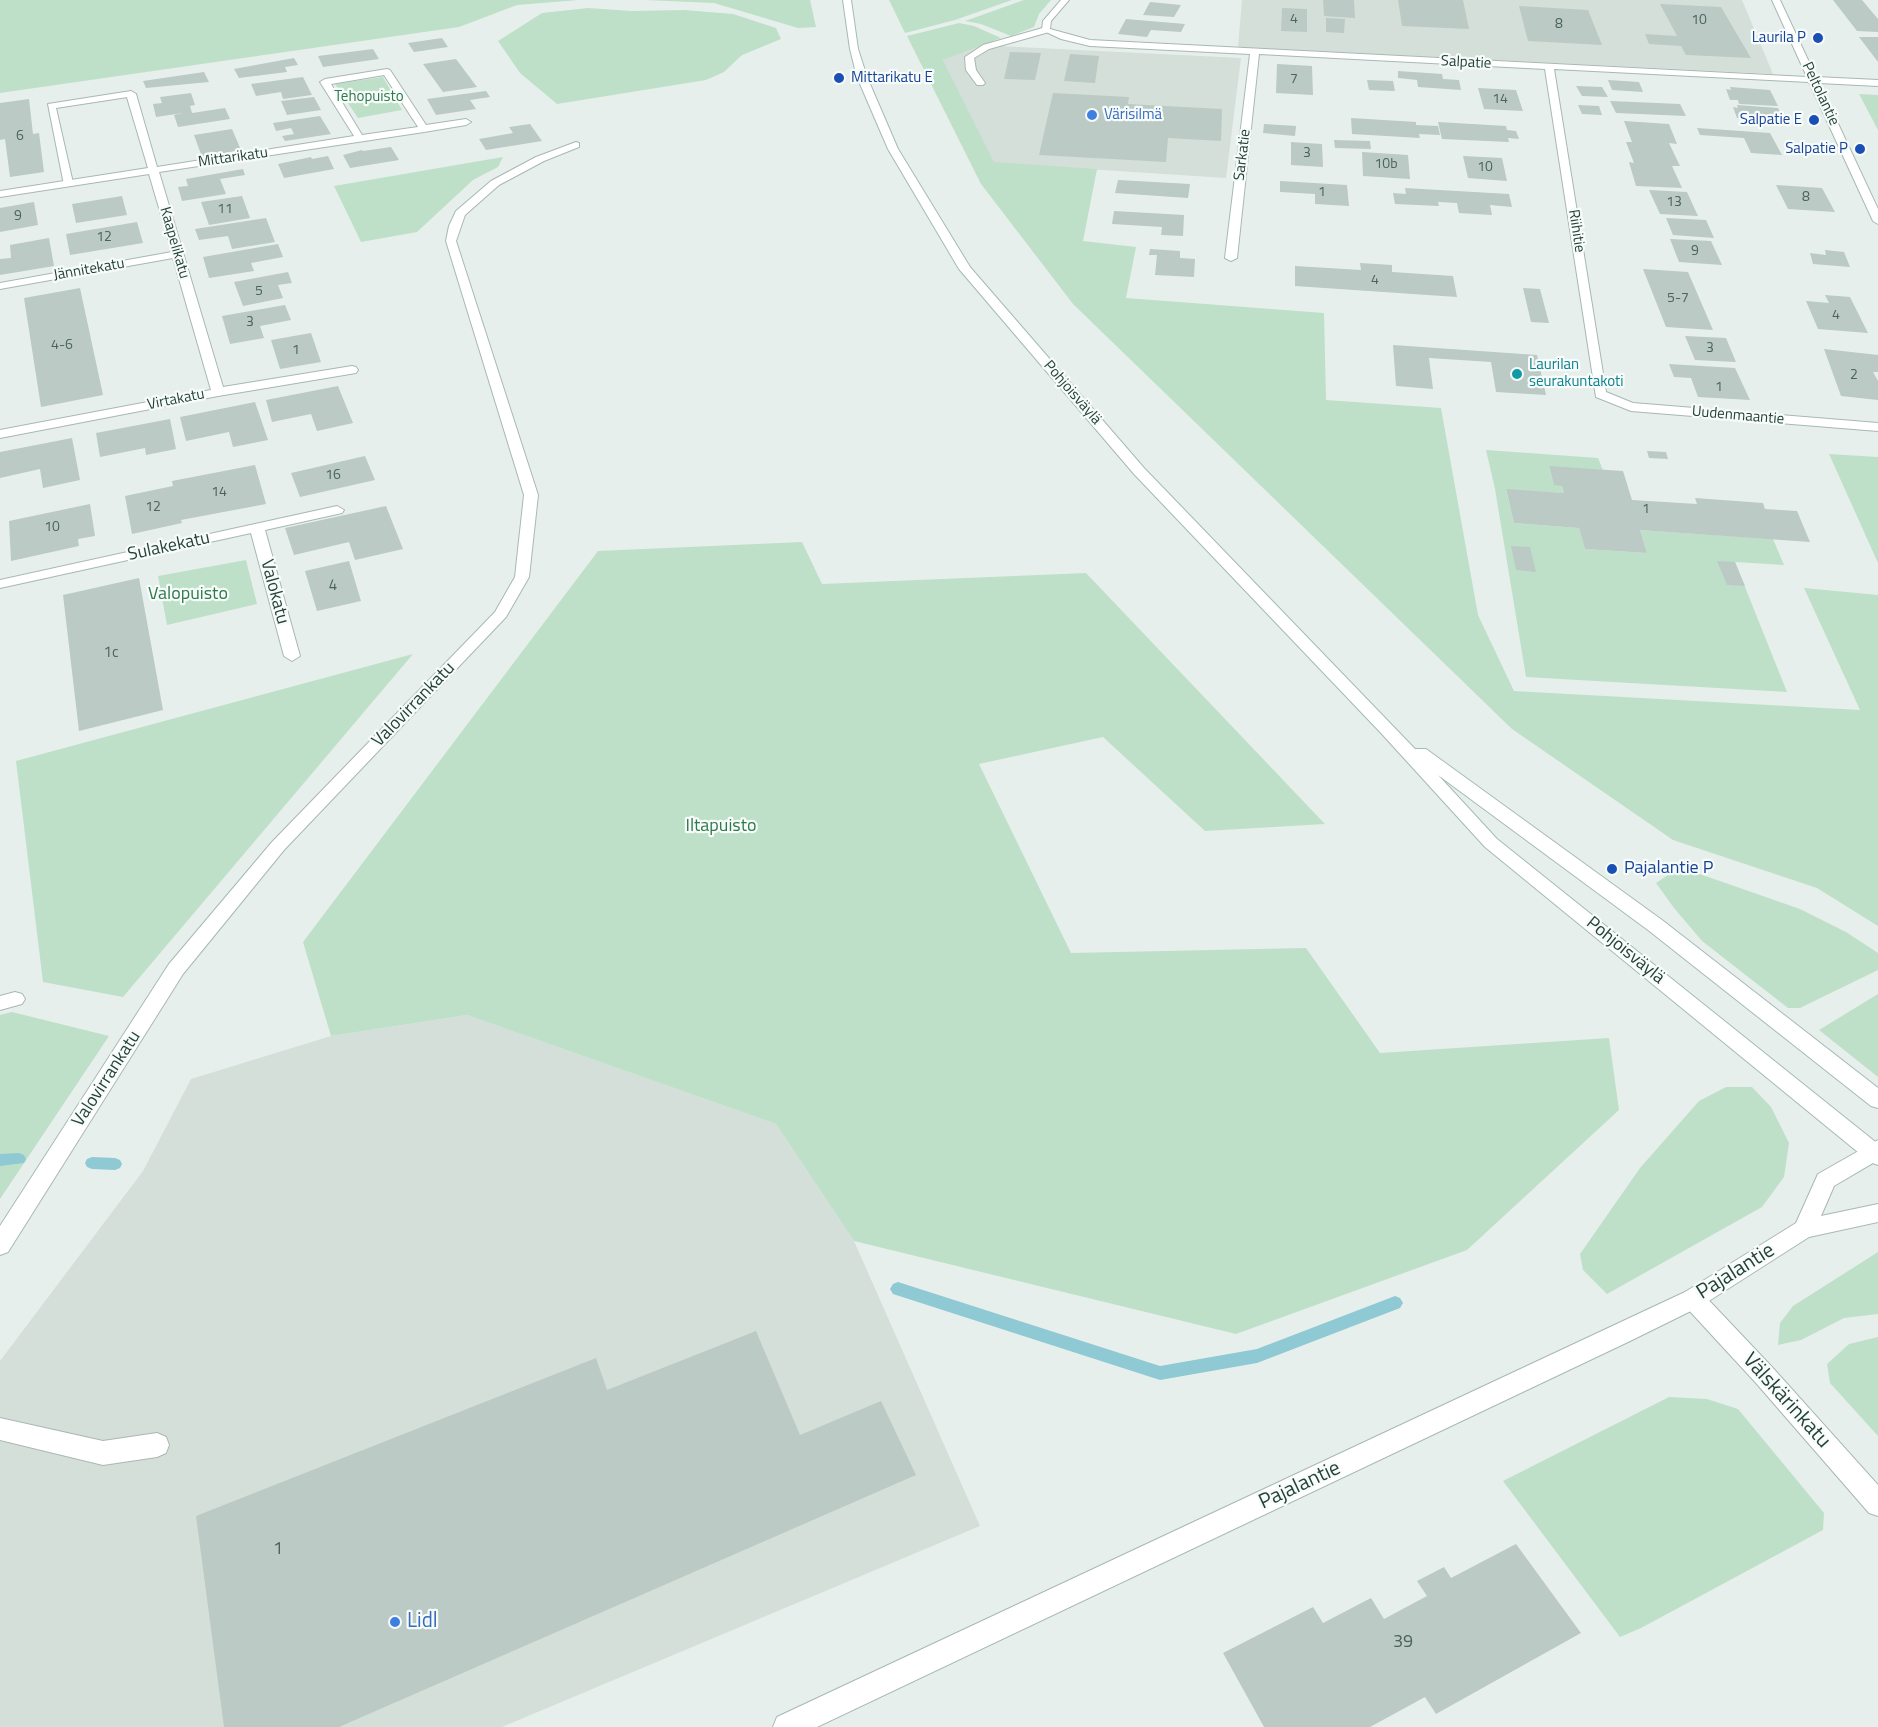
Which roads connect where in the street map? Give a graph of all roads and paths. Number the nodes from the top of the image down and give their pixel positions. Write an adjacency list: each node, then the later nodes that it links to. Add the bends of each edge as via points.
1 (848, 0): 30 (street, Pohjoisväylä, via 862,77 893,149 965,269 1139,471)
2 (1065, 0): 4 (street, via 1047,21)
3 (1776, 0): 7 (street, Peltolantie)
4 (1051, 32): 5 (street, Salpatie, via 1090,43); 8 (street, via 986,47 969,57 971,70)
5 (1255, 52): 6 (street, Salpatie); 19 (street, Sarkatie)
6 (1549, 68): 7 (street, Salpatie); 23 (street, Riihitie)
7 (1814, 81): 9 (street, Salpatie); 17 (street, Peltolantie)
8 (980, 83)
9 (1878, 83)
10 (465, 122): 11 (street, Mittarikatu)
11 (424, 129): 12 (street, Mittarikatu); 12 (street, via 387,72 325,82)
12 (360, 139): 14 (street, Mittarikatu)
13 (576, 145): 35 (street, Valovirrankatu, via 495,183 460,213 451,241 531,495 522,577 501,614 278,846 176,969)
14 (153, 169): 15 (street, Mittarikatu); 15 (street, Kaapelikatu, via 131,94 51,106); 18 (street, Kaapelikatu)
15 (68, 183): 16 (street, Mittarikatu)
16 (0, 194)
17 (1878, 221)
18 (178, 254): 20 (street, Jännitekatu); 22 (street, Kaapelikatu)
19 (1231, 258)
20 (0, 286)
21 (352, 370): 22 (street, Virtakatu)
22 (218, 392): 25 (street, Virtakatu)
23 (1600, 394): 24 (street, Uudenmaantie, via 1631,407)
24 (1878, 427)
25 (0, 434)
26 (337, 510): 27 (street, Sulakekatu)
27 (257, 528): 28 (street, Sulakekatu); 29 (street, Valokatu)
28 (0, 584)
29 (292, 656)
30 (1387, 729): 31 (street, Pohjoisväylä, via 1655,926); 32 (street, Pohjoisväylä, via 1491,843)
31 (1878, 1100)
32 (1876, 1152): 34 (street, via 1827,1180)
33 (1878, 1213): 34 (street, Pajalantie)
34 (1804, 1229): 36 (street, Pajalantie)
35 (0, 1245)
36 (1693, 1299): 39 (street, Välskärinkatu); 40 (street, Pajalantie)
37 (0, 1428): 38 (street, via 103,1453)
38 (157, 1445)
39 (1878, 1504)
40 (787, 1727)

